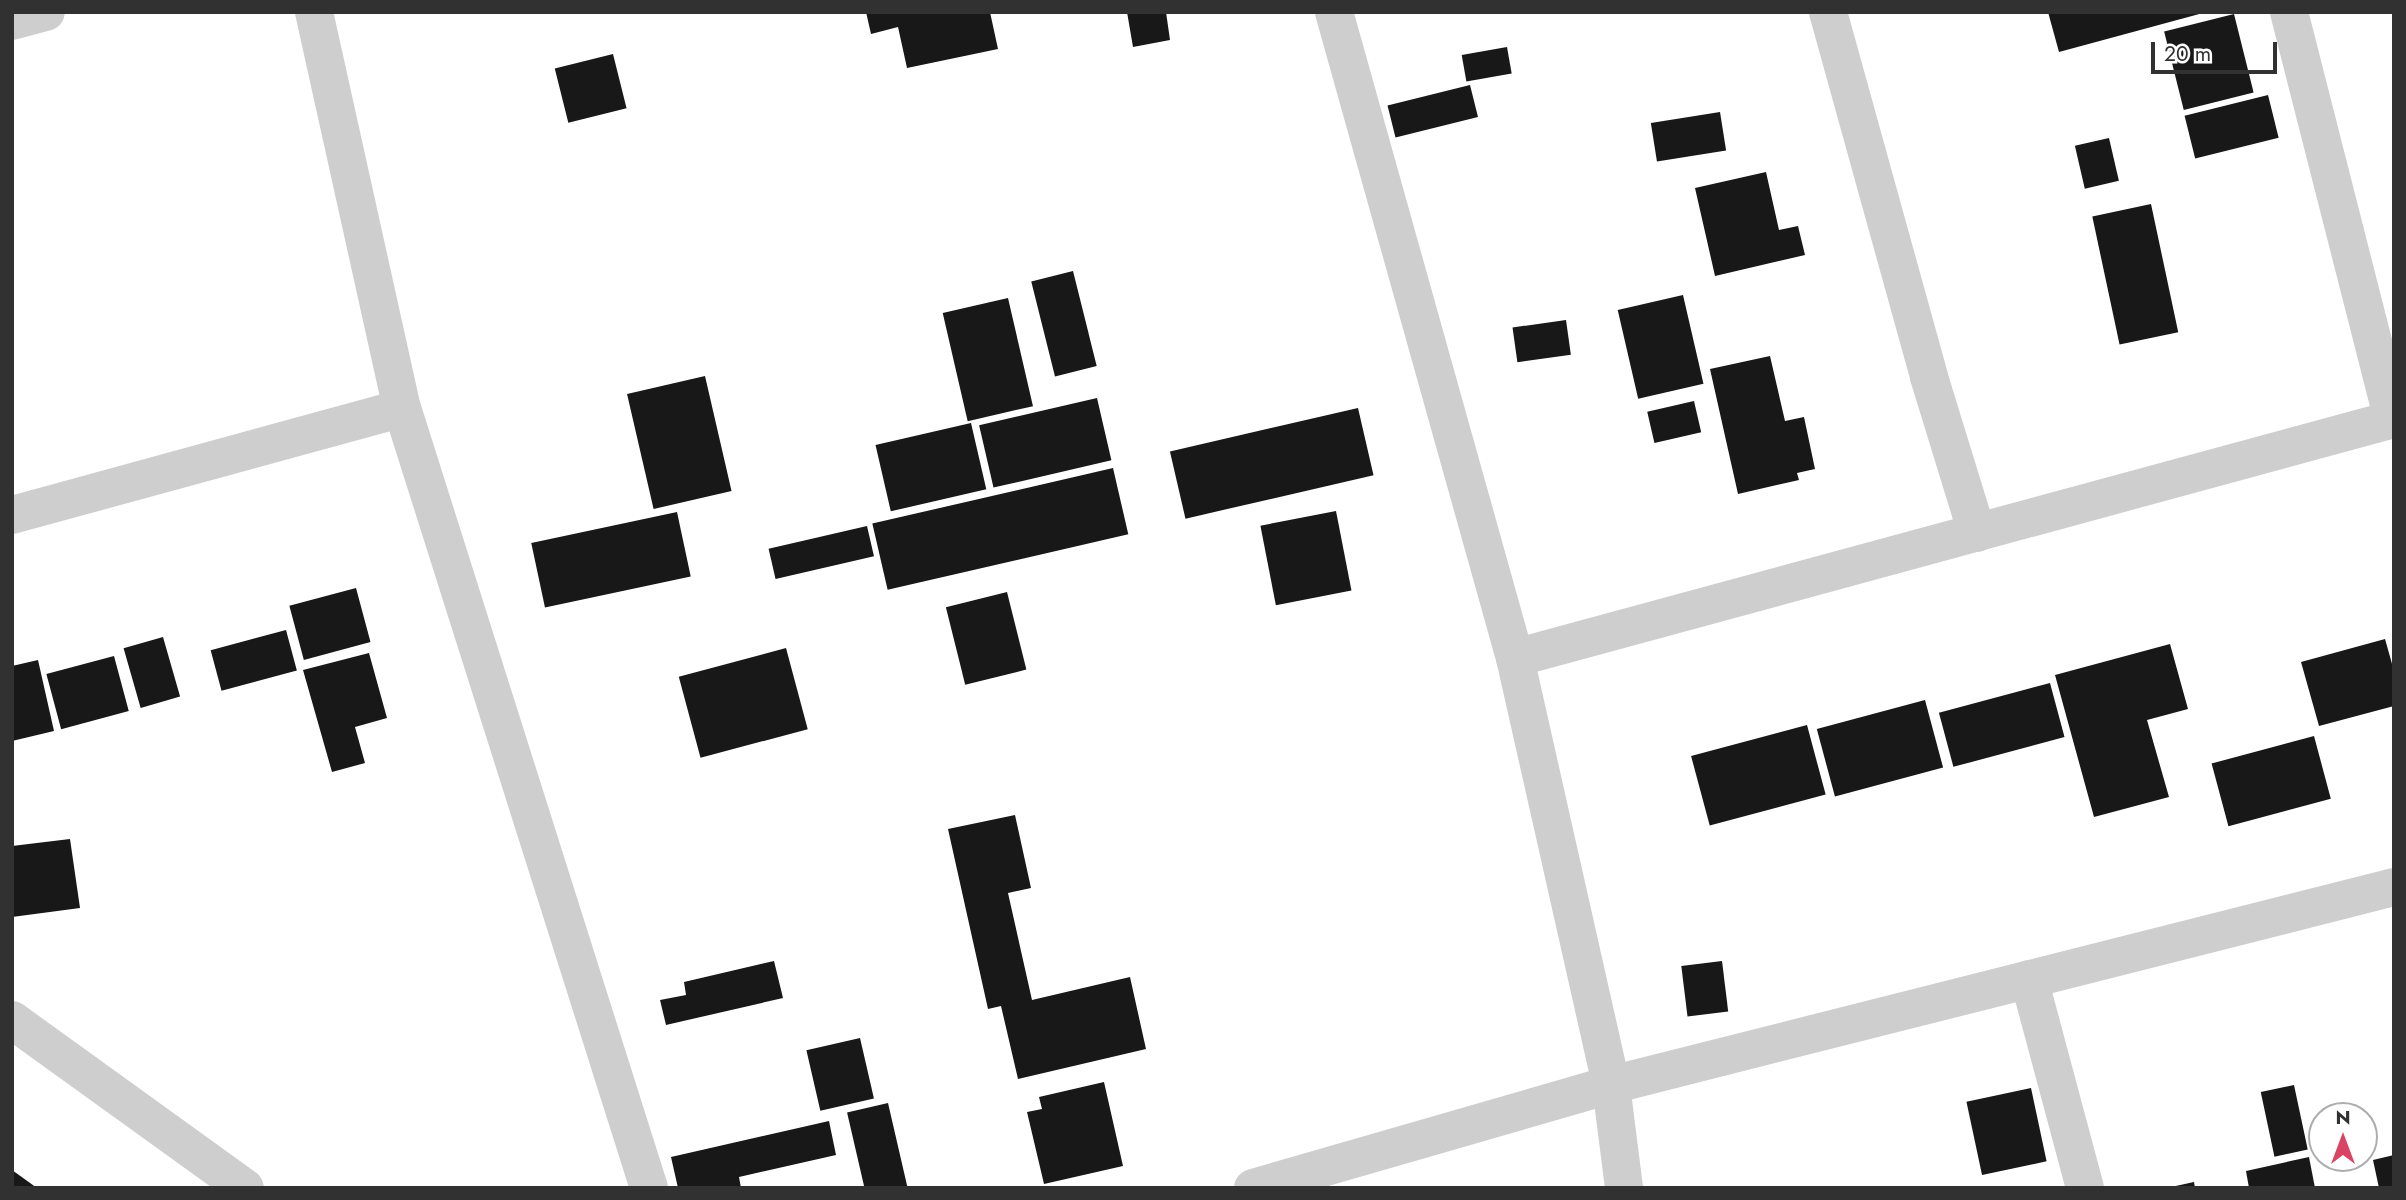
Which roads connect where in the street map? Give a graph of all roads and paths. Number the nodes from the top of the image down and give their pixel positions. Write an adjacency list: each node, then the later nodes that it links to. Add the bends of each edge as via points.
1 (46, 12): 6 (street)
2 (314, 12): 7 (street)
3 (1334, 12): 11 (street)
4 (1828, 12): 10 (street)
5 (2289, 12): 8 (street)
6 (12, 21)
7 (402, 408): 9 (street); 17 (street)
8 (2393, 419): 10 (street)
9 (12, 515)
10 (1977, 533): 11 (street)
11 (1516, 658): 15 (street)
12 (2394, 887): 13 (street)
13 (2029, 979): 15 (street); 20 (street)
14 (12, 1020): 16 (street)
15 (1611, 1085): 18 (street); 19 (street)
16 (245, 1188)
17 (649, 1188)
18 (1253, 1188)
19 (1624, 1188)
20 (2085, 1188)

